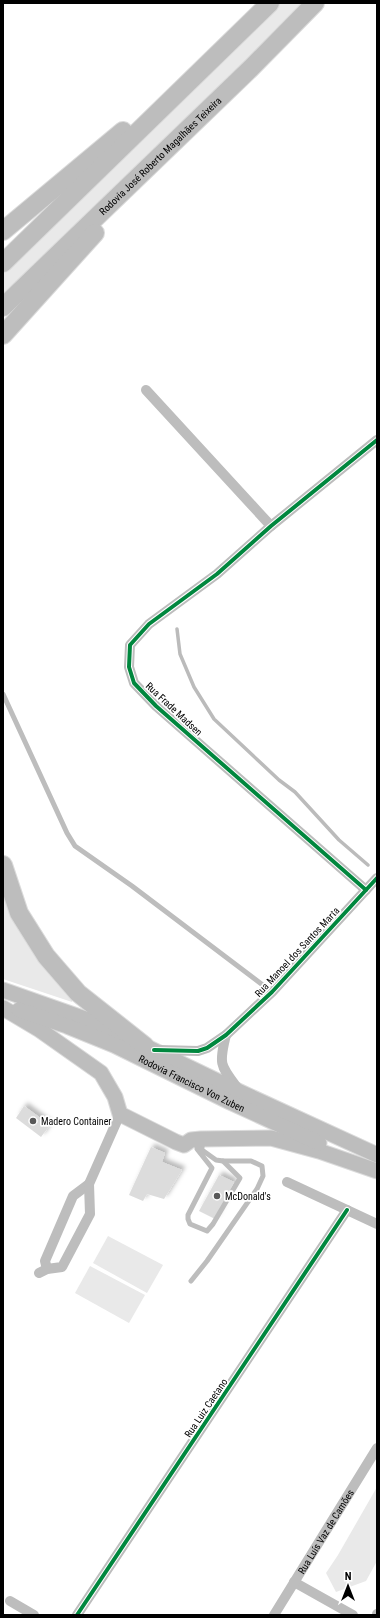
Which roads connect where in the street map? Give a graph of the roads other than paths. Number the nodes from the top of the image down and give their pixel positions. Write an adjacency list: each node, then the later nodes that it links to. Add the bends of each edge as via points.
1 (270, 3): 3 (highway)
2 (315, 3): 4 (highway, Rodovia José Roberto Magalhães Teixeira)
3 (224, 48): 5 (highway); 6 (highway)
4 (251, 68): 7 (highway, Rodovia José Roberto Magalhães Teixeira); 8 (highway)
5 (3, 231)
6 (3, 262)
7 (3, 307)
8 (3, 335)
9 (146, 390): 11 (street)
10 (377, 440): 11 (street, Rua Frade Madsen)
11 (271, 526): 15 (street, Rua Frade Madsen, via 217,574 149,624 130,645 129,667 134,683 156,706)
12 (3, 694): 17 (lane, via 75,846)
13 (3, 865): 20 (highway, via 18,913 46,956 78,993)
14 (377, 878): 15 (street, Rua Manoel dos Santos Marta)
15 (366, 890): 17 (street, Rua Manoel dos Santos Marta)
16 (3, 990): 20 (main road, Rodovia Francisco Von Zuben, via 97,1023)
17 (272, 992): 19 (street, Rua Manoel dos Santos Marta)
18 (3, 1006): 22 (main road, via 101,1073 115,1097); 26 (main road, Rodovia Francisco Von Zuben, via 66,1026 114,1045)
19 (226, 1035): 20 (street, Rua Manoel dos Santos Marta, via 198,1052); 21 (street, via 220,1055 222,1064)
20 (149, 1048): 21 (main road, Rodovia Francisco Von Zuben)
21 (240, 1092): 24 (main road, Rodovia Francisco Von Zuben)
22 (120, 1114): 23 (main road, via 184,1145 191,1140); 28 (street)
23 (202, 1140): 25 (lane, via 202,1150 216,1160); 25 (lane, via 197,1149 212,1168 188,1219 190,1224 207,1231 240,1178); 26 (main road, via 271,1138)
24 (377, 1155)
25 (223, 1161): 31 (lane, via 251,1161 262,1166 263,1176 252,1197)
26 (377, 1170)
27 (287, 1182): 29 (street)
28 (89, 1184): 28 (street, via 73,1196 43,1271 62,1267 90,1214)
29 (347, 1210): 30 (street); 36 (street, Rua Luiz Caetano)
30 (377, 1224)
31 (191, 1281)
32 (377, 1448): 33 (street, Rua Luís Vaz de Camões)
33 (294, 1582): 37 (street, Rua Luís Vaz de Camões); 38 (street)
34 (10, 1601): 35 (street)
35 (34, 1615)
36 (77, 1615)
37 (274, 1615)
38 (353, 1615)

